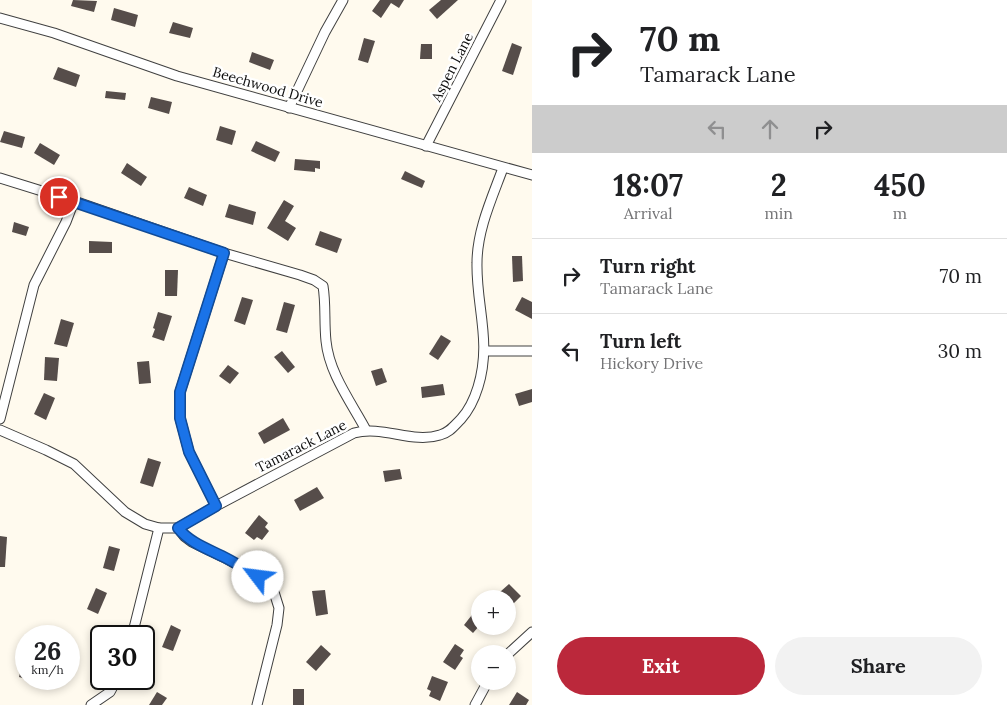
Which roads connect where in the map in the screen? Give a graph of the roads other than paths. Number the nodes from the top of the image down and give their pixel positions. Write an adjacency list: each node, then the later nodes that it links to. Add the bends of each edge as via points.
1 (343, 0): 4 (street)
2 (501, 0): 5 (street, Aspen Lane)
3 (1, 20): 4 (street, Beechwood Drive, via 54,33 177,76)
4 (290, 108): 5 (street, Beechwood Drive)
5 (426, 146): 6 (street, Beechwood Drive)
6 (503, 168): 7 (street, Beechwood Drive); 11 (street, Tamarack Lane, via 480,235 477,263)
7 (532, 175)
8 (0, 178): 9 (street)
9 (74, 201): 10 (street); 13 (street, via 34,285)
10 (224, 253): 15 (street, via 300,275 323,286 326,341 332,368); 16 (street, via 180,392 180,418 189,452)
11 (485, 351): 12 (street); 15 (street, Tamarack Lane, via 473,403 449,431 426,438)
12 (532, 351)
13 (0, 419)
14 (0, 430): 17 (street, via 74,464 125,512)
15 (366, 430): 16 (street, Tamarack Lane, via 334,443)
16 (216, 506): 18 (street, Tamarack Lane)
17 (159, 528): 18 (street); 19 (street)
18 (178, 528): 25 (street, via 192,542 258,577 274,592 279,608 277,625)
19 (135, 625)
20 (532, 632): 21 (street)
21 (516, 647)
22 (111, 690): 24 (street)
23 (483, 690): 26 (street)
24 (91, 705)
25 (257, 705)
26 (475, 705)

